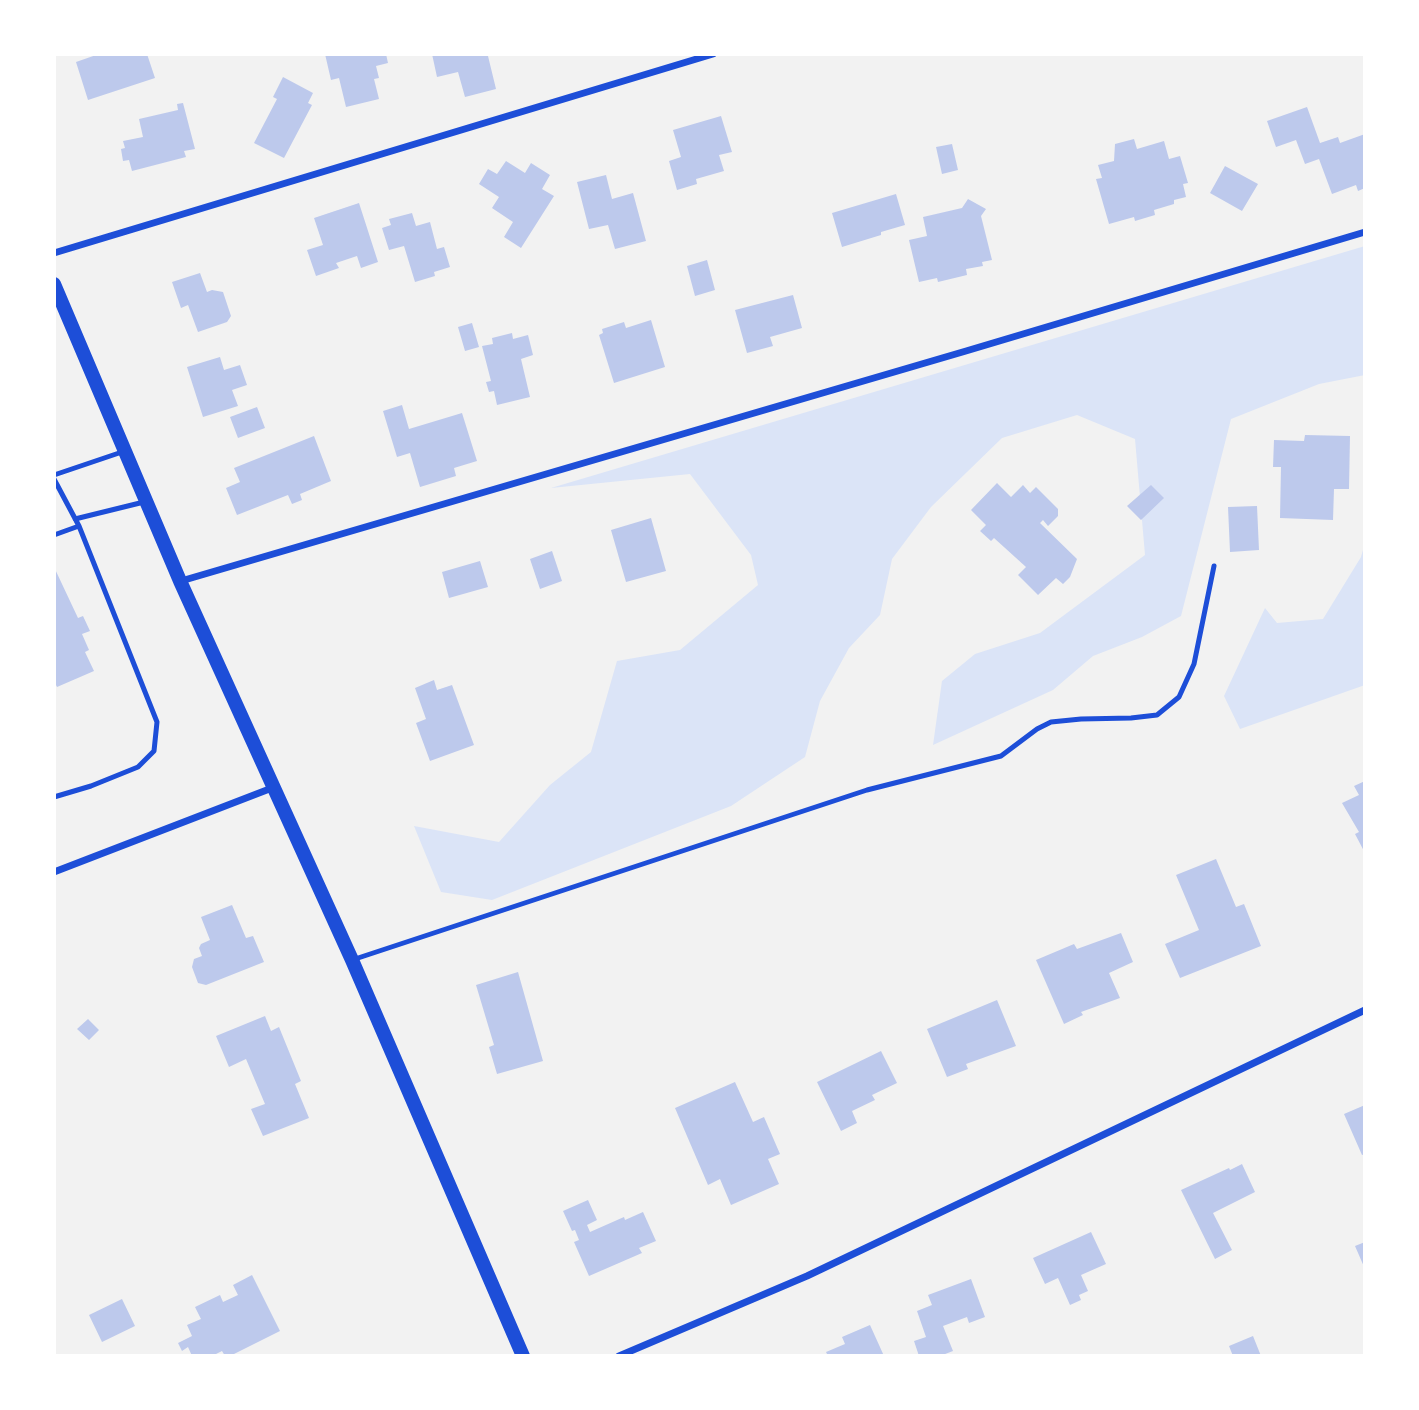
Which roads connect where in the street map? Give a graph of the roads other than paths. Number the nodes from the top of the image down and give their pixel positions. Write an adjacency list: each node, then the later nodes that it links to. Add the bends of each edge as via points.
1 (712, 54): 3 (street)
2 (1365, 232): 12 (street)
3 (54, 253)
4 (54, 284): 5 (main road)
5 (125, 452): 6 (lane); 7 (main road)
6 (54, 477): 8 (lane)
7 (146, 501): 8 (lane); 12 (main road)
8 (75, 519): 9 (lane)
9 (79, 526): 10 (lane); 14 (lane, via 157,722 154,751 138,766)
10 (54, 535)
11 (1214, 566): 16 (lane, via 1194,664 1179,696 1157,715 1051,722 1000,756 867,790)
12 (180, 581): 13 (main road)
13 (272, 788): 15 (street); 16 (main road)
14 (54, 797)
15 (55, 870)
16 (352, 960): 18 (main road)
17 (1365, 1010): 19 (street, via 807,1276)
18 (523, 1356)
19 (619, 1356)

